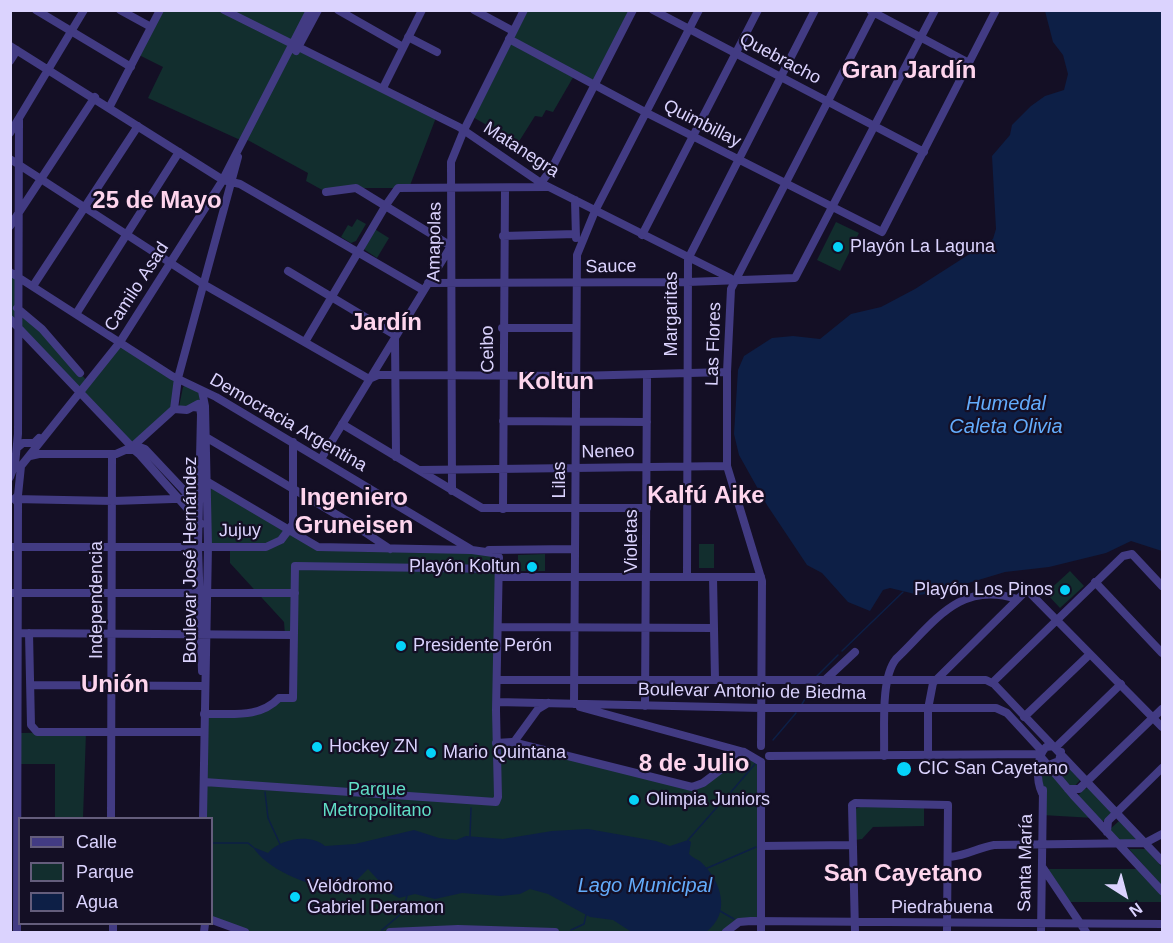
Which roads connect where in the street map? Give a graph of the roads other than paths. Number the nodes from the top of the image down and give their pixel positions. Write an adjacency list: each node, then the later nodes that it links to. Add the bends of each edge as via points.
1 (36, 10): 22 (street)
2 (84, 10): 22 (street)
3 (120, 10): 20 (street)
4 (160, 10): 20 (street)
5 (224, 10): 26 (street, Matanegra)
6 (310, 10): 26 (street, Camilo Asad)
7 (318, 10): 26 (street, Camilo Asad)
8 (338, 10): 27 (street)
9 (422, 10): 24 (street)
10 (474, 10): 23 (street, Quimbillay)
11 (524, 10): 23 (street, Amapolas)
12 (633, 10): 36 (street)
13 (653, 10): 21 (street, Quebracho)
14 (699, 10): 21 (street, Lilas)
15 (758, 10): 30 (street)
16 (815, 10): 35 (street, Margaritas)
17 (936, 10): 25 (street)
18 (996, 10): 32 (street)
19 (872, 11): 25 (street); 39 (street, Las Flores)
20 (151, 27): 33 (street)
21 (690, 29): 30 (street, Quebracho); 41 (street, Lilas)
22 (71, 32): 33 (street); 34 (street)
23 (511, 35): 36 (street, Quimbillay); 45 (street, Amapolas)
24 (408, 37): 27 (street); 29 (street)
25 (922, 39): 32 (street); 44 (street)
26 (296, 45): 37 (street, Matanegra); 54 (street, Camilo Asad, via 243,138)
27 (403, 46): 37 (street)
28 (14, 48): 31 (street); 34 (street)
29 (437, 52)
30 (737, 53): 35 (street, Quebracho); 47 (street)
31 (10, 61)
32 (969, 63): 49 (street)
33 (131, 67): 40 (street)
34 (50, 69): 38 (street); 42 (street)
35 (781, 77): 39 (street, Quebracho); 51 (street, Margaritas)
36 (596, 85): 41 (street, Quimbillay); 56 (street)
37 (383, 88): 45 (street, Matanegra)
38 (95, 97): 40 (street); 53 (street)
39 (828, 101): 44 (street, Quebracho); 55 (street, Las Flores)
40 (110, 106): 43 (street)
41 (647, 113): 47 (street, Quimbillay); 64 (street, Lilas)
42 (19, 120): 46 (street); 52 (street)
43 (138, 126): 48 (street); 62 (street)
44 (877, 127): 49 (street, Quebracho); 63 (street)
45 (464, 130): 56 (street, Matanegra); 57 (street, Amapolas, via 451,162)
46 (10, 133)
47 (691, 135): 51 (street, Quimbillay); 69 (street)
48 (179, 152): 54 (street); 67 (street)
49 (924, 152): 63 (street, Quimbillay, via 882,232)
50 (10, 159): 52 (street)
51 (740, 160): 55 (street, Quimbillay); 74 (street, Margaritas)
52 (20, 165): 53 (street); 65 (street)
53 (42, 179): 62 (street); 65 (street)
54 (227, 180): 72 (street); 75 (street, Camilo Asad); 83 (street)
55 (786, 184): 63 (street, Quimbillay); 78 (street, Las Flores)
56 (545, 185): 58 (street); 60 (street, Matanegra)
57 (451, 189): 58 (street); 61 (street, via 398,188); 71 (street, Amapolas)
58 (505, 189): 70 (street, Ceibo)
59 (326, 192): 61 (street, via 356,188)
60 (574, 200): 64 (street, Matanegra); 68 (street, Lilas)
61 (386, 205): 71 (street); 72 (street)
62 (85, 206): 67 (street); 84 (street)
63 (833, 208): 78 (street, Sauce, via 795,278)
64 (595, 212): 69 (street, Matanegra); 73 (street, Lilas)
65 (18, 214): 66 (street); 77 (street)
66 (10, 226)
67 (126, 234): 75 (street); 88 (street)
68 (576, 234): 70 (street); 73 (street, Lilas)
69 (642, 235): 74 (street, Matanegra)
70 (503, 236): 79 (street, Ceibo)
71 (451, 246): 81 (street, Amapolas); 85 (street)
72 (359, 251): 85 (street); 86 (street)
73 (577, 255): 82 (street, Lilas)
74 (688, 259): 78 (street, Matanegra); 80 (street, Margaritas)
75 (170, 263): 83 (street); 94 (street, Camilo Asad)
76 (288, 271): 86 (street)
77 (14, 274): 84 (street, Democracia Argentina); 87 (street)
78 (734, 280): 80 (street, Sauce); 96 (street, Las Flores)
79 (502, 282): 81 (street, Sauce); 82 (street, Sauce); 91 (street, Ceibo)
80 (688, 282): 82 (street, Sauce); 99 (street, Margaritas)
81 (450, 283): 85 (street, Sauce); 98 (street, Amapolas)
82 (576, 283): 92 (street, Lilas)
83 (203, 284): 95 (street); 104 (street)
84 (33, 286): 88 (street, Democracia Argentina)
85 (425, 286): 93 (street)
86 (332, 296): 93 (street); 95 (street)
87 (17, 308): 90 (street); 97 (street, via 42,329)
88 (76, 314): 94 (street, Democracia Argentina)
89 (10, 319): 90 (street)
90 (18, 327): 106 (street); 114 (street)
91 (502, 328): 92 (street); 101 (street, Ceibo)
92 (576, 328): 102 (street, Lilas)
93 (395, 335): 100 (street); 105 (street)
94 (120, 342): 104 (street, Democracia Argentina); 106 (street, Camilo Asad)
95 (305, 342): 105 (street)
96 (727, 372): 99 (street); 126 (street, Las Flores)
97 (80, 373)
98 (450, 374): 100 (street); 101 (street); 129 (street, Amapolas)
99 (687, 374): 103 (street); 125 (street, Margaritas)
100 (396, 375): 105 (street); 122 (street)
101 (503, 376): 102 (street); 110 (street, Ceibo)
102 (576, 376): 103 (street); 111 (street, Lilas)
103 (647, 376): 112 (street, Violetas)
104 (178, 378): 107 (street, Democracia Argentina); 109 (street)
105 (369, 379): 113 (street)
106 (79, 394): 117 (street); 118 (street, Camilo Asad)
107 (203, 395): 108 (street); 115 (street, Boulevar José Hernández); 116 (street, Democracia Argentina, via 216,397)
108 (194, 407): 109 (street); 115 (street, Boulevar José Hernández, via 200,411)
109 (174, 409): 117 (street)
110 (503, 421): 111 (street); 130 (street, Ceibo)
111 (575, 421): 112 (street); 128 (street, Lilas)
112 (647, 422): 127 (street, Violetas)
113 (342, 424): 122 (street); 123 (street)
114 (18, 434): 118 (street, via 20,441); 119 (street)
115 (203, 435): 133 (street, Boulevar José Hernández); 134 (street)
116 (294, 442): 123 (street, Democracia Argentina); 134 (street)
117 (135, 444): 120 (street); 120 (street, via 134,450); 121 (street)
118 (32, 449): 119 (street); 121 (street); 139 (street, via 20,468 18,495)
119 (14, 452): 124 (street)
120 (143, 452): 137 (street); 140 (street)
121 (112, 454): 141 (street, Independencia)
122 (396, 457): 131 (street)
123 (321, 459): 154 (street, Democracia Argentina)
124 (12, 464): 132 (street)
125 (687, 465): 126 (street, Neneo); 127 (street, Neneo); 157 (street, Margaritas)
126 (727, 466): 159 (street, Las Flores)
127 (647, 467): 128 (street, Neneo); 143 (street, Violetas)
128 (575, 468): 130 (street, Neneo); 145 (street, Lilas)
129 (451, 469): 130 (street, Neneo); 131 (street, Neneo); 136 (street, Amapolas)
130 (503, 469): 144 (street, Ceibo)
131 (418, 470): 136 (street)
132 (10, 477)
133 (203, 480): 135 (street, Boulevar José Hernández); 138 (street, Boulevar José Hernández); 147 (street)
134 (295, 489): 147 (street); 152 (street)
135 (206, 491): 138 (street); 146 (street, Boulevar José Hernández)
136 (452, 491): 144 (street, via 482,508)
137 (191, 498): 138 (street); 140 (street); 142 (street)
138 (200, 498): 142 (street, Boulevar José Hernández)
139 (13, 499): 141 (street); 149 (street, via 18,503)
140 (179, 499): 141 (street); 146 (street)
141 (113, 501): 150 (street, Independencia)
142 (200, 508): 146 (street)
143 (647, 508): 145 (street); 156 (street, Violetas)
144 (503, 509): 145 (street)
145 (575, 509): 153 (street, Lilas)
146 (204, 521): 148 (street, Boulevar José Hernández); 151 (street, Boulevar José Hernández)
147 (290, 530): 148 (street, Jujuy, via 277,543 266,547); 152 (street, via 318,547)
148 (208, 546): 151 (street, Jujuy); 165 (street, Boulevar José Hernández)
149 (15, 547): 150 (street, Jujuy); 163 (street)
150 (112, 547): 151 (street, Jujuy); 164 (street, Independencia)
151 (198, 547): 165 (street, Boulevar José Hernández)
152 (390, 549): 154 (street)
153 (573, 549): 154 (street); 160 (street, Lilas)
154 (472, 550): 155 (street, via 497,554)
155 (500, 573): 160 (street); 166 (street, via 295,566); 169 (street)
156 (647, 576): 157 (street); 160 (street); 171 (street, Violetas)
157 (687, 577): 158 (street)
158 (713, 577): 159 (street); 172 (street)
159 (761, 577): 185 (street, Las Flores)
160 (573, 578): 170 (street, Lilas)
161 (1095, 582): 162 (street, via 1123,556 1132,554); 168 (street); 180 (street)
162 (1162, 586)
163 (15, 593): 164 (street); 177 (street)
164 (113, 593): 165 (street); 176 (street, Independencia)
165 (203, 593): 166 (street); 174 (street, Boulevar José Hernández)
166 (295, 593): 175 (street)
167 (1017, 599): 168 (street, via 1027,590 1032,592); 187 (street, via 998,593 972,595 957,602 896,659); 188 (street)
168 (1058, 620): 179 (street); 189 (street)
169 (499, 627): 170 (street); 181 (street)
170 (573, 627): 171 (street); 182 (street, Lilas)
171 (645, 628): 172 (street); 183 (street, Violetas)
172 (713, 628): 184 (street)
173 (29, 633): 176 (street); 177 (street); 191 (street)
174 (204, 635): 175 (street); 176 (street); 193 (street, Boulevar José Hernández)
175 (294, 635): 202 (street, via 293,698 279,698 259,713)
176 (112, 636): 192 (street, Independencia)
177 (16, 639): 208 (street)
178 (855, 652): 186 (street)
179 (1090, 654): 190 (street); 203 (street)
180 (1162, 654)
181 (498, 680): 182 (street, Boulevar Antonio de Biedma); 194 (street)
182 (573, 680): 183 (street, Boulevar Antonio de Biedma); 196 (street, Lilas)
183 (645, 680): 184 (street, Boulevar Antonio de Biedma); 197 (street, Violetas)
184 (715, 680): 185 (street, Boulevar Antonio de Biedma)
185 (760, 680): 186 (street, Boulevar Antonio de Biedma); 198 (street, Las Flores)
186 (825, 680): 187 (street, Boulevar Antonio de Biedma)
187 (886, 680): 188 (street, Boulevar Antonio de Biedma); 199 (street)
188 (935, 680): 189 (street, Boulevar Antonio de Biedma); 200 (street)
189 (989, 681): 203 (street)
190 (1121, 684): 204 (street); 212 (street)
191 (32, 685): 192 (street); 206 (street, via 31,729)
192 (112, 685): 193 (street); 206 (street, Independencia)
193 (204, 686): 202 (street, Boulevar José Hernández)
194 (497, 702): 195 (street, Boulevar Antonio de Biedma); 210 (street)
195 (548, 704): 196 (street, Boulevar Antonio de Biedma); 209 (street, via 538,710)
196 (574, 704): 197 (street, Boulevar Antonio de Biedma); 213 (street)
197 (645, 706): 198 (street, Boulevar Antonio de Biedma)
198 (761, 708): 199 (street, Boulevar Antonio de Biedma); 211 (street, Las Flores)
199 (886, 708): 200 (street, Boulevar Antonio de Biedma); 216 (street)
200 (928, 709): 217 (street); 218 (street, Boulevar Antonio de Biedma, via 996,708 1006,712)
201 (1162, 709): 204 (street)
202 (204, 714): 207 (street, Boulevar José Hernández)
203 (1024, 717): 212 (street)
204 (1153, 718): 205 (street); 222 (street)
205 (1162, 727)
206 (112, 732): 207 (street); 225 (street, Independencia)
207 (204, 732): 221 (street, Boulevar José Hernández)
208 (14, 733): 227 (street)
209 (514, 742): 210 (street); 213 (street, via 692,787)
210 (496, 743): 221 (street, via 498,797 489,804)
211 (761, 746): 214 (street); 215 (street)
212 (1056, 748): 218 (street); 218 (street, via 1059,761); 222 (street)
213 (744, 752): 214 (street)
214 (753, 756): 219 (street)
215 (769, 756): 216 (street); 219 (street)
216 (884, 756): 217 (street)
217 (928, 756): 218 (street)
218 (1044, 758): 223 (street); 234 (street, Santa María)
219 (761, 762): 233 (street)
220 (1162, 768): 224 (street)
221 (204, 782): 226 (street, Boulevar José Hernández)
222 (1086, 782): 223 (street, via 1076,790); 224 (street)
223 (1068, 789): 228 (street)
224 (1116, 813): 228 (street, via 1106,824); 230 (street)
225 (111, 817)
226 (203, 817)
227 (16, 823): 239 (street)
228 (1107, 832): 231 (street)
229 (1162, 834): 230 (street)
230 (1145, 843): 231 (street); 236 (street)
231 (1118, 844): 234 (street); 238 (street)
232 (853, 845): 233 (street); 235 (street, via 853,803 948,805); 242 (street)
233 (762, 846): 241 (street)
234 (1042, 846): 235 (street, via 994,845 969,855); 237 (street, Santa María)
235 (950, 857): 243 (street)
236 (1162, 861)
237 (1042, 867): 244 (street); 245 (street, Santa María)
238 (1162, 891)
239 (16, 901): 249 (street)
240 (213, 920): 250 (street)
241 (761, 921): 242 (street, Piedrabuena); 253 (street, Piedrabuena, via 739,922); 254 (street)
242 (855, 922): 243 (street, Piedrabuena); 255 (street)
243 (948, 922): 245 (street, Piedrabuena); 256 (street)
244 (1079, 922): 245 (street, Piedrabuena); 246 (street, Piedrabuena); 258 (street)
245 (1041, 923): 257 (street, Santa María)
246 (1162, 924)
247 (458, 931): 248 (street); 251 (street)
248 (536, 931): 252 (street)
249 (17, 933)
250 (244, 933)
251 (390, 933)
252 (555, 933)
253 (726, 933)
254 (761, 933)
255 (855, 933)
256 (947, 933)
257 (1041, 933)
258 (1086, 933)

